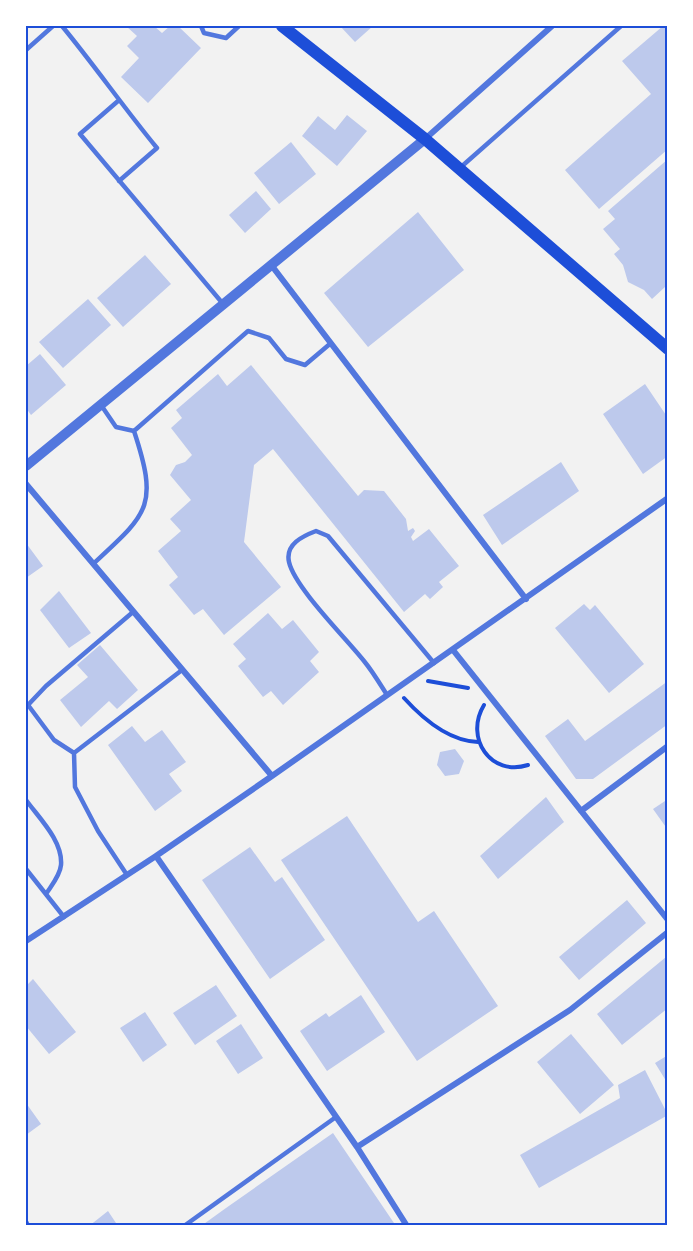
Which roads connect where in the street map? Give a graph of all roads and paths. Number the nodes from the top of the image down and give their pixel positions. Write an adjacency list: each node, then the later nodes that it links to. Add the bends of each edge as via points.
1 (41, 26): 9 (lane)
2 (53, 26): 9 (lane)
3 (62, 26): 11 (lane, via 99,70)
4 (201, 26): 5 (lane, via 204,33 226,38)
5 (238, 26)
6 (282, 26): 12 (main road)
7 (552, 26): 12 (street)
8 (621, 26): 13 (lane)
9 (46, 32): 10 (lane)
10 (26, 50)
11 (118, 101): 14 (lane, via 80,134); 14 (lane, via 157,148)
12 (425, 139): 13 (main road); 15 (street)
13 (459, 169): 18 (main road)
14 (119, 181): 16 (lane)
15 (272, 266): 16 (street); 17 (street)
16 (224, 305): 19 (street)
17 (331, 343): 20 (lane, via 304,365 286,359 269,338 248,331); 25 (street)
18 (668, 349)
19 (101, 405): 20 (lane, via 116,427); 21 (street)
20 (134, 431): 24 (lane, via 145,464 148,502 131,529)
21 (26, 466)
22 (26, 484): 24 (street)
23 (668, 498): 25 (street)
24 (93, 564): 26 (street)
25 (526, 599): 27 (street)
26 (133, 612): 29 (street); 36 (lane, via 28,705 54,740)
27 (453, 650): 28 (street); 32 (street)
28 (434, 663): 30 (street); 33 (lane, via 328,536 316,531 299,537 290,549 289,562 299,582 366,662)
29 (182, 670): 36 (lane); 38 (street)
30 (412, 678): 31 (street); 32 (path)
31 (396, 690): 33 (street); 34 (path, via 441,730 464,742)
32 (488, 694): 34 (path, via 475,729); 37 (street)
33 (387, 695): 38 (street)
34 (478, 742): 37 (path, via 497,763 508,768)
35 (668, 746): 40 (street)
36 (75, 753): 43 (lane, via 75,788)
37 (540, 759): 40 (street)
38 (272, 776): 41 (street)
39 (26, 800): 44 (lane, via 58,850 61,865)
40 (580, 811): 46 (street)
41 (156, 856): 43 (street); 49 (street)
42 (26, 869): 44 (lane)
43 (127, 875): 45 (street)
44 (46, 894): 45 (lane)
45 (64, 917): 48 (street)
46 (668, 920)
47 (668, 932): 50 (street, via 570,1010)
48 (26, 941)
49 (336, 1117): 50 (street); 51 (lane)
50 (357, 1147): 52 (street)
51 (184, 1226)
52 (407, 1226)

